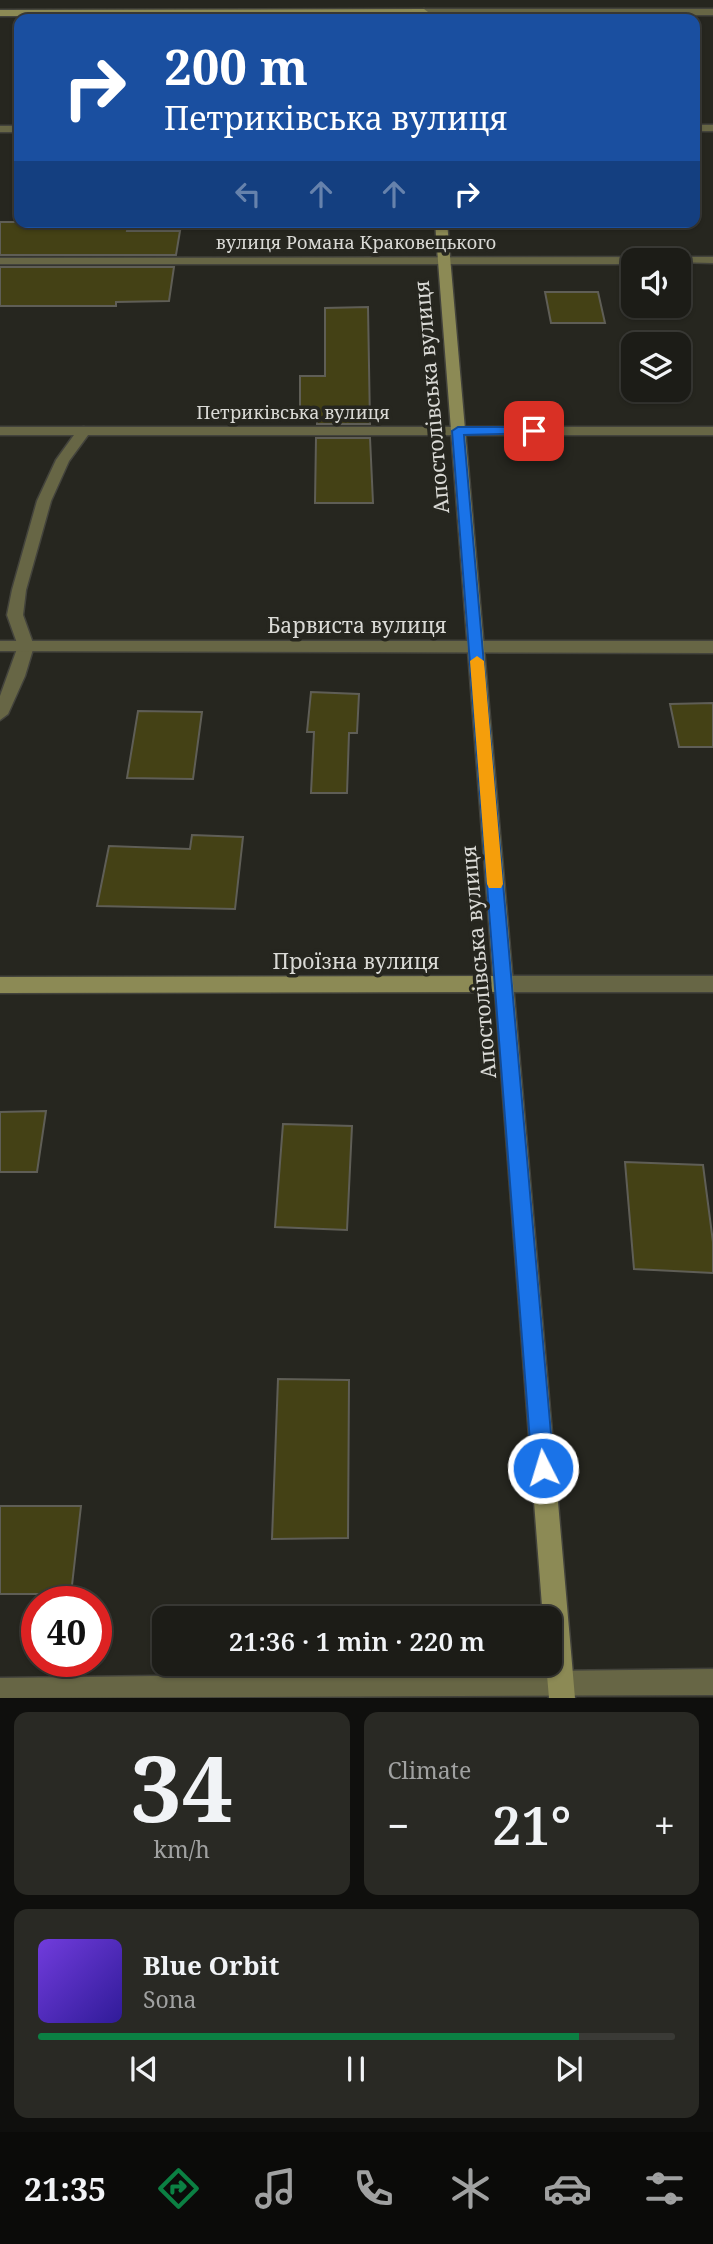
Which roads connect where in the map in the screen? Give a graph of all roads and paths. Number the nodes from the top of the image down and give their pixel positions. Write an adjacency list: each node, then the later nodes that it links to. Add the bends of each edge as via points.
1 (713, 12): 4 (street)
2 (0, 13): 3 (street)
3 (141, 14)
4 (568, 14)
5 (441, 228): 6 (street, Апостолівська вулиця)
6 (444, 260): 7 (street, вулиця Романа Краковецького); 8 (street, вулиця Романа Краковецького); 11 (street, Апостолівська вулиця)
7 (713, 260)
8 (0, 261)
9 (0, 431): 10 (street, Петриківська вулиця)
10 (84, 431): 11 (street, Петриківська вулиця); 14 (street, via 52,481 22,580 15,615)
11 (458, 431): 12 (street, Петриківська вулиця); 15 (street, Апостолівська вулиця)
12 (713, 431)
13 (0, 646): 14 (street, Барвиста вулиця)
14 (26, 646): 15 (street, Барвиста вулиця); 17 (street)
15 (476, 647): 16 (street, Барвиста вулиця); 18 (street, Апостолівська вулиця)
16 (713, 647)
17 (0, 714)
18 (503, 984): 19 (street, Проїзна вулиця); 20 (street, Проїзна вулиця); 22 (street, Апостолівська вулиця)
19 (713, 984)
20 (0, 985)
21 (713, 1682): 22 (street)
22 (561, 1690): 23 (street)
23 (0, 1691)

